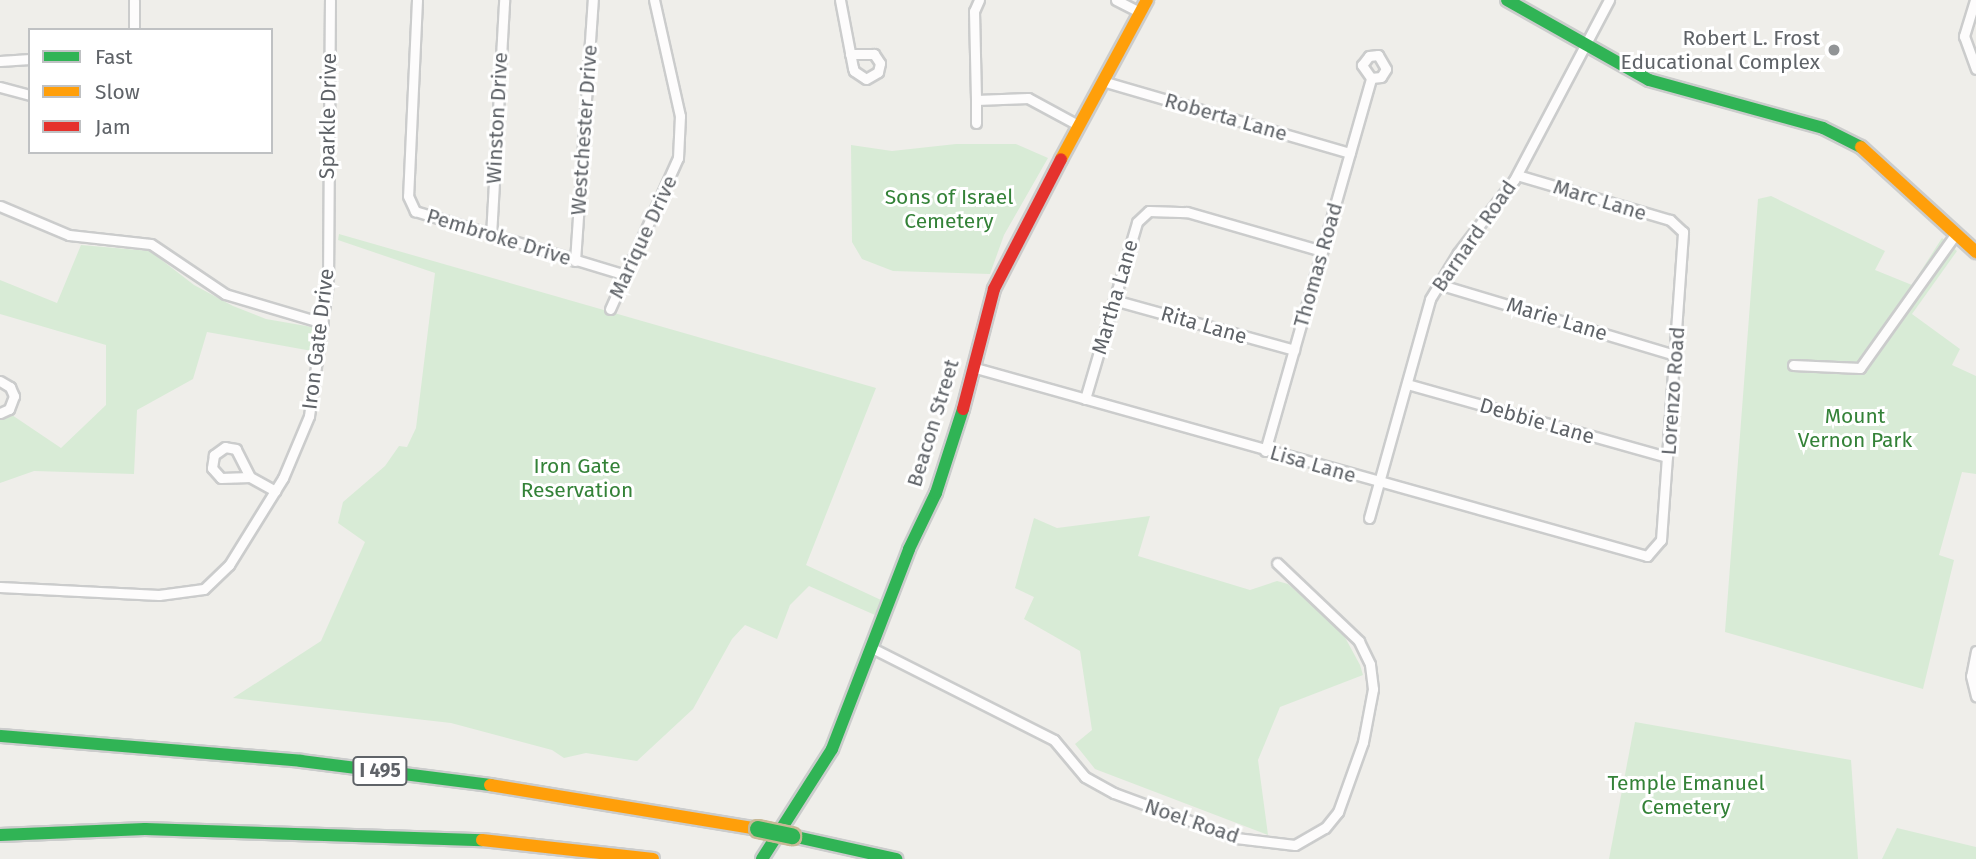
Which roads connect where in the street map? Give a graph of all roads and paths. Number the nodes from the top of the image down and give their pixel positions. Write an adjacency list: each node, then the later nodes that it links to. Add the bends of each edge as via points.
1 (134, 0): 14 (street)
2 (330, 0): 31 (street, Sparkle Drive)
3 (417, 0): 32 (street, Pembroke Drive, via 409,201 425,217)
4 (504, 0): 32 (street, Winston Drive)
5 (593, 0): 36 (street, Westchester Drive)
6 (654, 0): 37 (street, Marique Drive, via 680,116 680,139 672,180)
7 (840, 0): 16 (street)
8 (979, 0): 24 (street, via 974,11)
9 (1116, 0): 13 (street)
10 (1507, 0): 15 (main road)
11 (1609, 0): 15 (street, Barnard Road)
12 (1975, 0): 19 (street, via 1964,36)
13 (1143, 6): 21 (main road, Beacon Street)
14 (134, 28)
15 (1586, 47): 28 (street, Barnard Road); 33 (main road, via 1668,88 1823,128 1857,145 1880,160)
16 (850, 54)
17 (28, 59): 18 (street)
18 (0, 61)
19 (1976, 69)
20 (1371, 78): 27 (street, Thomas Road)
21 (1102, 80): 26 (main road, Beacon Street); 27 (street, Roberta Lane)
22 (0, 87): 23 (street)
23 (28, 94)
24 (976, 100): 25 (street); 26 (street, via 1028,98)
25 (976, 123)
26 (1078, 125): 45 (main road, Beacon Street, via 994,289)
27 (1350, 153): 34 (street, Thomas Road)
28 (1517, 175): 30 (street, Marc Lane, via 1670,220); 38 (street, Barnard Road)
29 (0, 206): 41 (street, via 69,235 150,244 225,294)
30 (1681, 228): 43 (street, Lorenzo Road, via 1684,242)
31 (327, 232): 41 (street, Iron Gate Drive)
32 (491, 236): 36 (street, Pembroke Drive)
33 (1954, 236): 35 (main road); 44 (street, via 1860,368)
34 (1322, 251): 39 (street, Martha Lane, via 1187,212 1149,211 1137,222); 42 (street, Thomas Road)
35 (1976, 252)
36 (575, 261): 37 (street, Pembroke Drive)
37 (626, 275): 40 (street, Marique Drive)
38 (1438, 284): 43 (street, Marie Lane); 47 (street, Barnard Road)
39 (1114, 300): 42 (street, Rita Lane); 48 (street, Martha Lane)
40 (610, 309)
41 (323, 323): 54 (street, Iron Gate Drive, via 309,416)
42 (1294, 351): 50 (street, Thomas Road)
43 (1675, 355): 51 (street, Lorenzo Road)
44 (1793, 365)
45 (972, 368): 48 (street, Lisa Lane); 59 (main road, Beacon Street, via 936,493)
46 (0, 381): 49 (street, via 14,396 12,406)
47 (1407, 384): 51 (street, Debbie Lane); 53 (street, Barnard Road)
48 (1084, 399): 50 (street, Lisa Lane)
49 (0, 413)
50 (1265, 451): 53 (street, Lisa Lane)
51 (1667, 457): 56 (street, Lorenzo Road, via 1661,540)
52 (250, 477): 52 (street, via 236,449 225,447 214,455 212,468 221,478); 54 (street)
53 (1379, 483): 55 (street, Barnard Road); 56 (street, Lisa Lane, via 1636,556)
54 (275, 491): 58 (street, Iron Gate Drive, via 229,565 204,589 159,595)
55 (1369, 518)
56 (1653, 552)
57 (1277, 563): 59 (street, Noel Road, via 1359,641 1370,664 1373,689 1363,742 1338,812 1325,828 1295,845 1236,838 1114,793 1084,776 1054,740)
58 (0, 587)
59 (870, 647): 65 (main road, Beacon Street, via 832,749)
60 (1976, 651): 61 (street, via 1971,676)
61 (1976, 696)
62 (0, 736): 66 (main road, I 495, bridge, via 301,761 494,785 758,829)
63 (0, 835): 64 (main road, via 145,829 373,833 489,840)
64 (653, 859)
65 (762, 859)
66 (896, 859)

